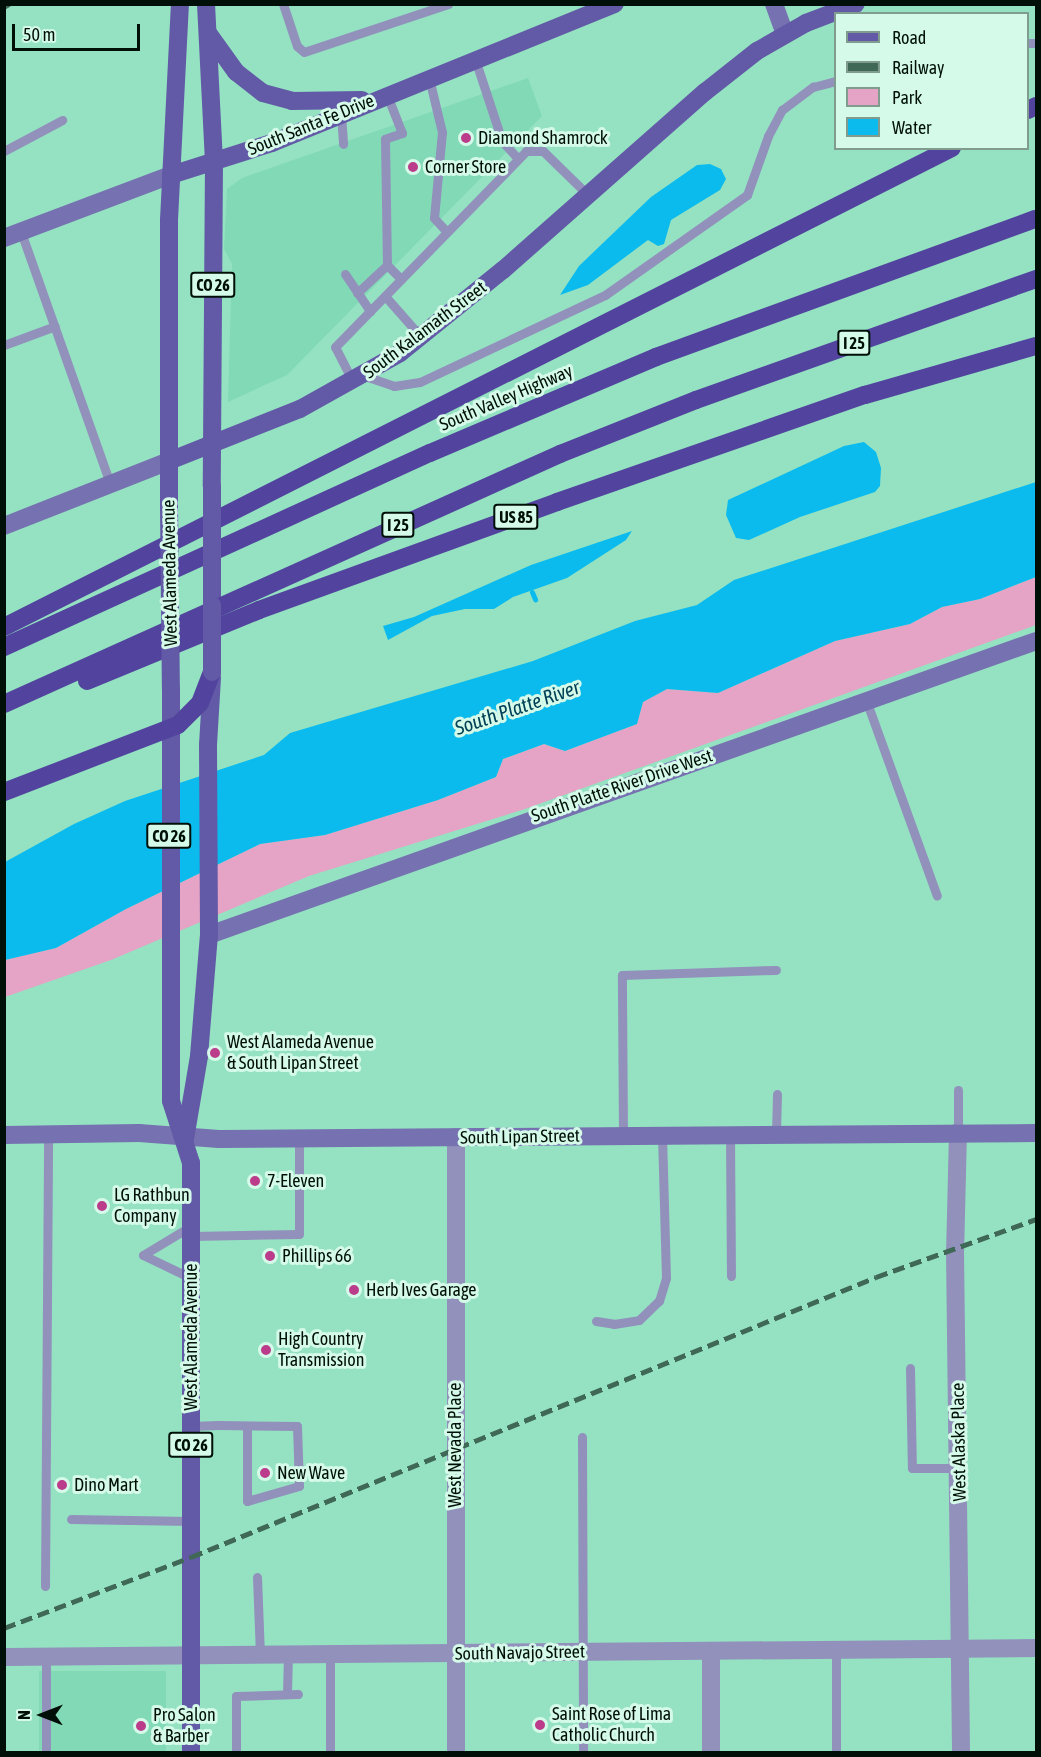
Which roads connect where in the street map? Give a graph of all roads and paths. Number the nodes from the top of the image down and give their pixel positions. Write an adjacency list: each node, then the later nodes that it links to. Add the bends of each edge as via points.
1 (180, 4): 23 (main road, West Alameda Avenue)
2 (206, 4): 10 (main road, West Alameda Avenue)
3 (283, 4): 4 (lane, via 297,46 304,52)
4 (448, 4)
5 (615, 4): 12 (main road, South Santa Fe Drive)
6 (774, 4): 11 (street)
7 (856, 4): 8 (main road)
8 (837, 12)
9 (834, 13): 11 (main road)
10 (207, 32): 15 (main road, via 236,72 263,93 292,100); 22 (main road, West Alameda Avenue)
11 (785, 34): 24 (main road, South Kalamath Street, via 705,92)
12 (475, 59): 13 (main road, South Santa Fe Drive); 21 (lane, via 502,141)
13 (429, 78): 15 (main road, South Santa Fe Drive); 26 (lane, via 442,132 434,218)
14 (834, 82): 39 (lane, via 813,87 782,110 768,136 747,195 605,295 420,382 394,386)
15 (381, 97): 16 (main road, South Santa Fe Drive); 28 (lane, via 402,133 385,139)
16 (341, 114): 18 (lane); 22 (main road, South Santa Fe Drive)
17 (62, 120): 20 (lane)
18 (343, 144)
19 (948, 150): 44 (highway)
20 (4, 151)
21 (518, 159): 24 (lane, via 526,151 543,152); 26 (lane)
22 (214, 162): 23 (main road, South Santa Fe Drive); 40 (main road, West Alameda Avenue / CO 26)
23 (171, 175): 27 (street, South Santa Fe Drive); 41 (main road, West Alameda Avenue / CO 26)
24 (588, 195): 36 (main road, South Kalamath Street)
25 (1036, 219): 46 (highway, South Valley Highway, via 656,357 430,453)
26 (447, 232): 30 (lane)
27 (13, 235): 35 (lane)
28 (387, 265): 30 (lane); 32 (lane)
29 (345, 274): 32 (lane)
30 (401, 279): 33 (lane)
31 (1036, 279): 49 (highway, I 25, via 717,392 560,454)
32 (357, 292): 34 (lane)
33 (385, 296): 34 (lane); 36 (lane)
34 (370, 311): 39 (lane, via 335,347)
35 (55, 326): 37 (lane); 42 (lane)
36 (421, 337): 39 (main road, South Kalamath Street)
37 (4, 345)
38 (1036, 346): 50 (highway, US 85, via 874,392 557,502 259,610)
39 (359, 379): 40 (main road, South Kalamath Street)
40 (212, 447): 41 (main road, South Kalamath Street); 47 (main road, West Alameda Avenue / CO 26, bridge)
41 (169, 461): 42 (street, South Kalamath Street); 51 (main road, West Alameda Avenue / CO 26, bridge)
42 (110, 484): 43 (street, South Kalamath Street)
43 (4, 526)
44 (4, 627)
45 (1036, 641): 48 (street, South Platte River Drive West)
46 (4, 647)
47 (212, 672): 51 (highway, via 194,710); 54 (main road, West Alameda Avenue / CO 26, via 208,745)
48 (866, 700): 53 (lane); 54 (street, South Platte River Drive West)
49 (4, 704)
50 (4, 714)
51 (170, 729): 52 (highway); 67 (main road, West Alameda Avenue / CO 26, via 171,1101)
52 (4, 792)
53 (937, 896)
54 (209, 935): 67 (main road, West Alameda Avenue / CO 26, via 199,1056)
55 (776, 970): 64 (lane, via 622,975)
56 (958, 1090): 58 (lane)
57 (777, 1094): 61 (lane)
58 (958, 1132): 59 (street, South Lipan Street); 61 (street, South Lipan Street); 77 (street, West Alaska Place, via 955,1251)
59 (1036, 1133)
60 (48, 1134): 62 (street, South Lipan Street); 67 (street, South Lipan Street, via 140,1133); 81 (lane)
61 (776, 1134): 63 (street, South Lipan Street)
62 (4, 1135)
63 (730, 1135): 65 (street, South Lipan Street); 70 (lane)
64 (623, 1136): 65 (street, South Lipan Street); 66 (street, South Lipan Street)
65 (662, 1136): 72 (lane, via 666,1278 659,1301 639,1320 614,1324)
66 (456, 1137): 68 (street, South Lipan Street); 87 (street, West Nevada Place)
67 (185, 1138): 68 (street, South Lipan Street); 69 (main road, West Alameda Avenue / CO 26, via 191,1163)
68 (299, 1138): 69 (lane, via 299,1234)
69 (191, 1231): 71 (main road, West Alameda Avenue / CO 26); 71 (lane, via 143,1255)
70 (731, 1276)
71 (191, 1278): 74 (main road, West Alameda Avenue / CO 26)
72 (596, 1321)
73 (910, 1368): 77 (lane, via 912,1468)
74 (191, 1426): 75 (lane); 79 (main road, West Alameda Avenue / CO 26)
75 (247, 1426): 75 (lane, via 297,1426 299,1486 247,1501)
76 (582, 1437): 86 (lane)
77 (960, 1468): 82 (street, West Alaska Place)
78 (71, 1519): 79 (lane)
79 (191, 1521): 88 (main road, West Alameda Avenue / CO 26)
80 (257, 1577): 89 (lane)
81 (45, 1586)
82 (961, 1648): 83 (street, South Navajo Street); 84 (street, South Navajo Street); 104 (street, West Alaska Place)
83 (1036, 1648)
84 (836, 1650): 85 (street, South Navajo Street); 103 (lane)
85 (711, 1651): 86 (street, South Navajo Street); 102 (street)
86 (584, 1652): 87 (street, South Navajo Street); 101 (lane)
87 (456, 1653): 91 (street, South Navajo Street); 100 (street, West Nevada Place)
88 (191, 1654): 89 (street, South Navajo Street); 92 (street, South Navajo Street); 97 (main road, West Alameda Avenue / CO 26)
89 (260, 1654): 90 (street, South Navajo Street)
90 (288, 1654): 91 (street, South Navajo Street); 94 (lane)
91 (330, 1654): 99 (lane)
92 (46, 1655): 93 (street, South Navajo Street); 96 (lane)
93 (4, 1657)
94 (287, 1694): 95 (lane); 98 (lane, via 236,1696)
95 (298, 1694)
96 (46, 1752)
97 (191, 1752)
98 (236, 1752)
99 (330, 1752)
100 (456, 1752)
101 (583, 1752)
102 (711, 1752)
103 (836, 1752)
104 (961, 1752)

